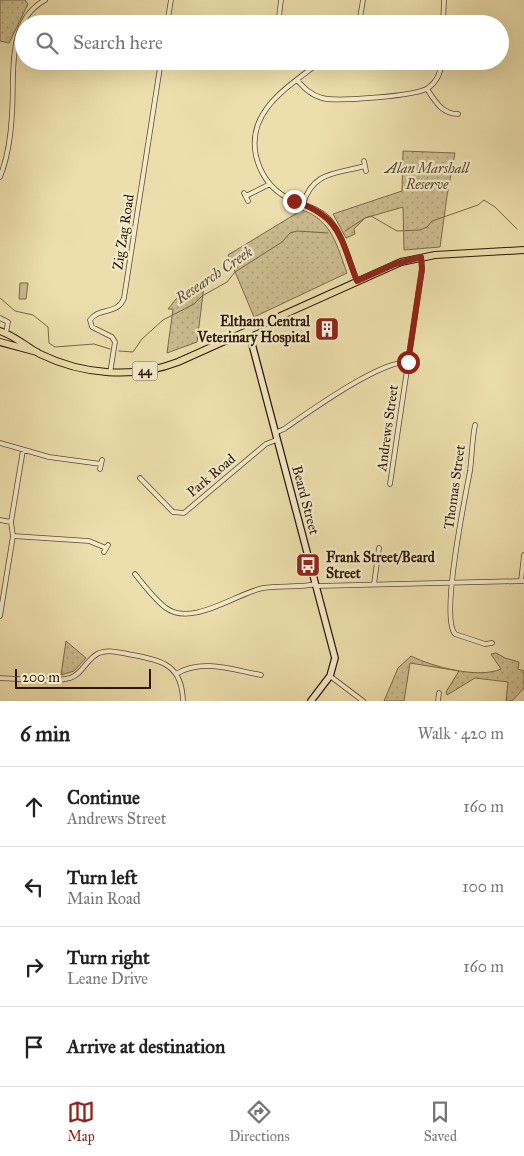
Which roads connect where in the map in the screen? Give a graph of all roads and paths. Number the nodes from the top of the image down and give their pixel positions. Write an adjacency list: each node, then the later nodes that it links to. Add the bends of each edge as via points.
1 (32, 0): 7 (street)
2 (45, 0): 7 (street)
3 (171, 0): 9 (street)
4 (281, 0): 10 (street)
5 (363, 0): 11 (street)
6 (444, 0): 12 (street)
7 (36, 6): 8 (street)
8 (30, 15)
9 (168, 15)
10 (279, 15)
11 (360, 15)
12 (443, 15)
13 (15, 48): 21 (street, via 11,122)
14 (160, 70): 34 (street, Zig Zag Road, via 124,298 117,308 97,314 90,320 92,327 112,337 115,342)
15 (309, 70): 17 (street)
16 (439, 70): 18 (street)
17 (297, 80): 18 (street, via 312,94 328,100 408,94); 22 (street, via 271,102 257,128 257,158)
18 (427, 89): 19 (street, via 442,108 450,114)
19 (458, 114)
20 (365, 166): 24 (street, via 317,180 309,188)
21 (0, 178)
22 (270, 184): 23 (street); 24 (street, via 285,197)
23 (246, 197)
24 (303, 204): 27 (street, via 318,210 332,223)
25 (524, 250): 26 (main road, 44)
26 (421, 257): 27 (main road, 44, via 395,264); 33 (street, Andrews Street)
27 (357, 281): 29 (main road, 44)
28 (0, 318): 30 (street, via 8,322)
29 (248, 329): 34 (main road, 44, via 171,365 140,372); 36 (street, Beard Street)
30 (3, 332): 31 (main road); 32 (main road, 44)
31 (2, 342): 32 (main road, 44)
32 (37, 352): 34 (main road, 44, via 77,367)
33 (408, 362): 36 (street, via 394,364 338,392 284,429); 42 (street, Andrews Street)
34 (110, 372)
35 (475, 425): 50 (street, Thomas Street, via 452,569)
36 (274, 432): 37 (street, Beard Street)
37 (276, 440): 41 (street, Park Road, via 266,444 184,513 173,512); 53 (street, Beard Street)
38 (0, 443): 39 (street)
39 (23, 450): 40 (street, via 53,458); 44 (street)
40 (101, 464)
41 (140, 478)
42 (390, 484)
43 (0, 520): 44 (street)
44 (11, 522): 45 (street)
45 (13, 536): 46 (street, via 89,541); 54 (street)
46 (106, 548)
47 (379, 548): 52 (street)
48 (524, 555): 51 (street)
49 (134, 574): 53 (street, via 166,608 180,614 200,611 263,588)
50 (453, 581): 51 (street); 52 (street); 55 (street, Thomas Street, via 451,630 485,644)
51 (523, 581)
52 (374, 584): 53 (street)
53 (316, 585): 58 (street, Beard Street, via 335,658)
54 (0, 616)
55 (492, 643)
56 (176, 674): 57 (street, via 185,668 201,665); 59 (street, via 158,660 112,651 92,657 75,676 67,678); 61 (street)
57 (261, 675)
58 (330, 676): 62 (street, Beard Street); 63 (street)
59 (0, 678)
60 (439, 693): 64 (street)
61 (183, 701)
62 (311, 701)
63 (363, 701)
64 (438, 701)

